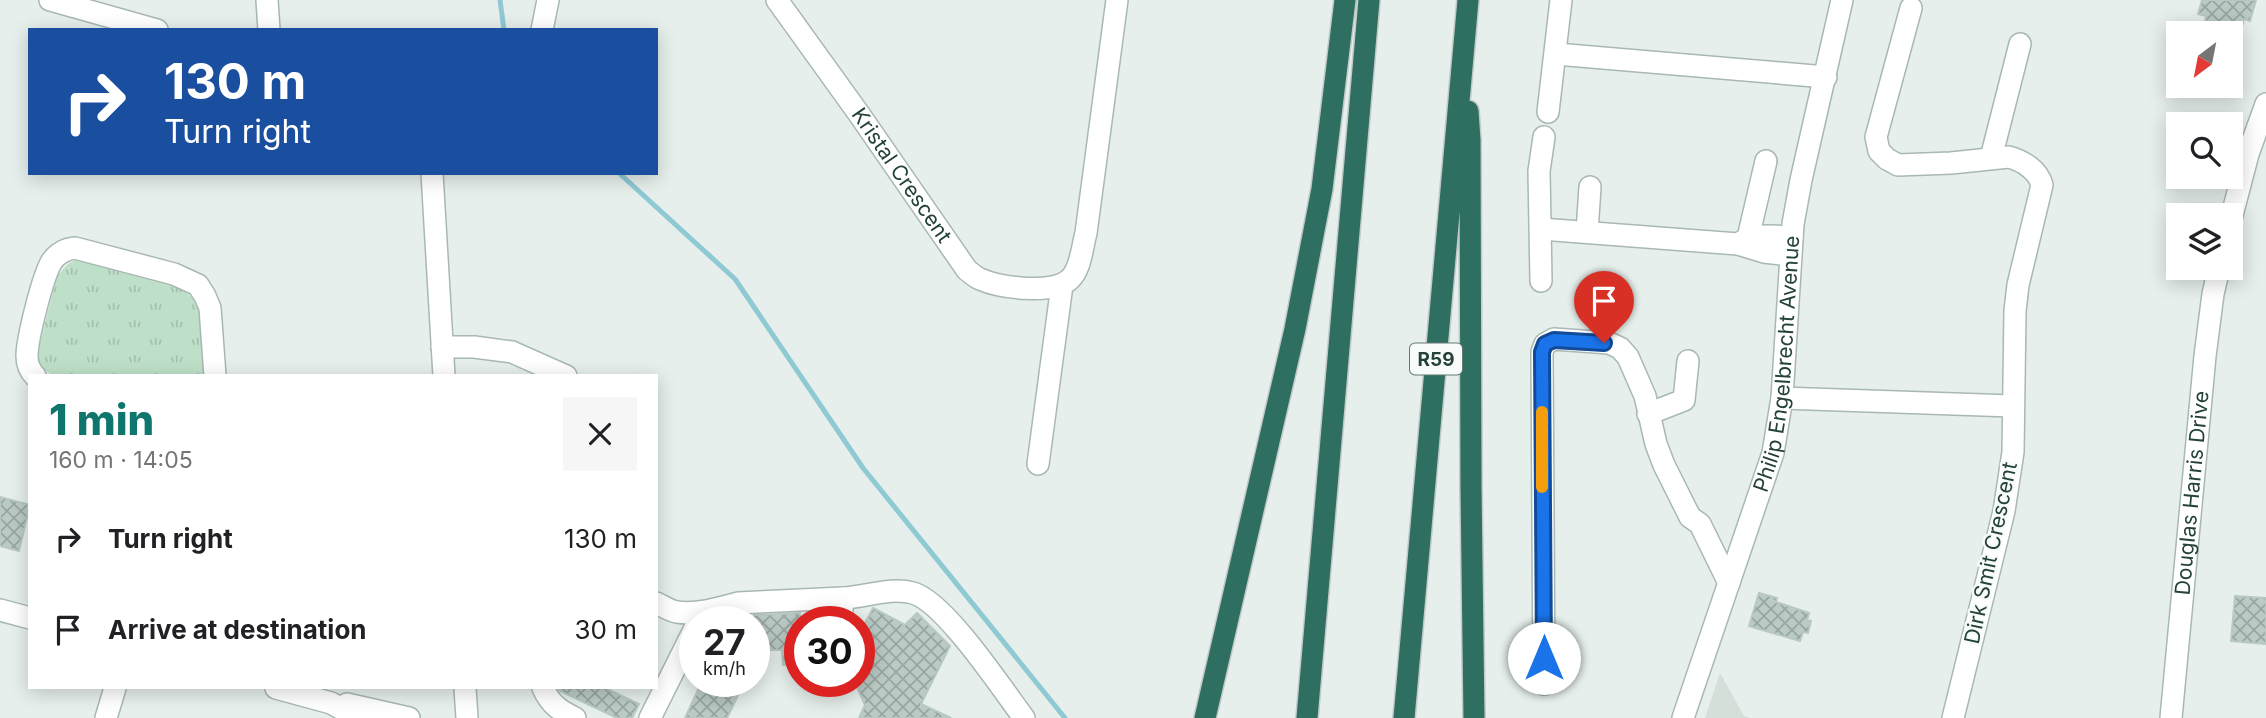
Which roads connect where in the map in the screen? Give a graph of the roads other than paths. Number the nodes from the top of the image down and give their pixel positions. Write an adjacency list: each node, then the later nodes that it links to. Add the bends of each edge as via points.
1 (50, 0): 12 (street)
2 (267, 0): 13 (street)
3 (548, 0): 14 (street)
4 (777, 0): 33 (street, Kristal Crescent, via 967,270 981,280 1011,286)
5 (1117, 0): 33 (street, via 1086,233 1077,269)
6 (1345, 0): 69 (highway, via 1322,189 1292,341)
7 (1370, 0): 70 (highway)
8 (1468, 0): 16 (highway, R59)
9 (1561, 0): 17 (street)
10 (1842, 0): 18 (street, Philip Engelbrecht Avenue)
11 (1911, 8): 22 (street, via 1876,137 1879,151 1898,165)
12 (150, 28)
13 (269, 28)
14 (542, 28)
15 (2020, 44): 22 (street)
16 (1463, 53): 71 (highway, R59); 72 (highway, via 1470,140)
17 (1556, 54): 18 (street); 20 (street)
18 (1826, 77): 30 (street, Philip Engelbrecht Avenue, via 1801,180)
19 (2266, 104): 26 (street)
20 (1548, 112)
21 (1544, 137): 27 (street, via 1539,172)
22 (1992, 158): 41 (street, Dirk Smit Crescent, via 2009,157 2025,164 2042,185 2018,285)
23 (1766, 161): 29 (street)
24 (432, 175): 34 (street)
25 (1590, 187): 28 (street)
26 (2235, 203)
27 (1541, 229): 28 (street); 32 (street)
28 (1587, 232): 29 (street)
29 (1743, 241): 30 (street, via 1766,235)
30 (1791, 246): 40 (street, Philip Engelbrecht Avenue)
31 (2216, 280): 74 (street, Douglas Harris Drive)
32 (1541, 282)
33 (1062, 285): 43 (street)
34 (442, 347): 38 (street); 39 (street, via 512,352)
35 (1688, 361): 42 (street, via 1684,400)
36 (34, 374): 37 (street, via 28,365 28,345 44,281 53,260 75,248 198,285 210,308)
37 (215, 374)
38 (444, 374)
39 (562, 374)
40 (1782, 398): 41 (street); 45 (street, Philip Engelbrecht Avenue, via 1768,472)
41 (2012, 406): 73 (street, Dirk Smit Crescent, via 2013,452 2004,511)
42 (1648, 414): 44 (street, via 1659,454); 55 (street, via 1645,396 1620,348 1582,341 1545,344)
43 (1038, 464)
44 (1690, 517): 45 (street, via 1700,524); 48 (street, via 1688,530)
45 (1729, 583): 48 (street, Philip Engelbrecht Avenue)
46 (843, 598): 49 (street); 50 (street); 68 (street, via 893,591 922,597 961,635)
47 (658, 604): 52 (street)
48 (1723, 604): 61 (street, Philip Engelbrecht Avenue)
49 (731, 606)
50 (842, 606)
51 (0, 610): 53 (street)
52 (679, 613)
53 (28, 617)
54 (679, 660): 67 (street)
55 (1544, 684)
56 (115, 689): 62 (street)
57 (280, 689): 60 (street)
58 (465, 689): 65 (street)
59 (544, 689): 66 (street, via 556,708)
60 (331, 703): 63 (street); 64 (street)
61 (1685, 717)
62 (106, 718)
63 (362, 718)
64 (409, 718)
65 (467, 718)
66 (575, 718)
67 (650, 718)
68 (1024, 718)
69 (1205, 718)
70 (1307, 718)
71 (1404, 718)
72 (1474, 718)
73 (1952, 718)
74 (2171, 718)

